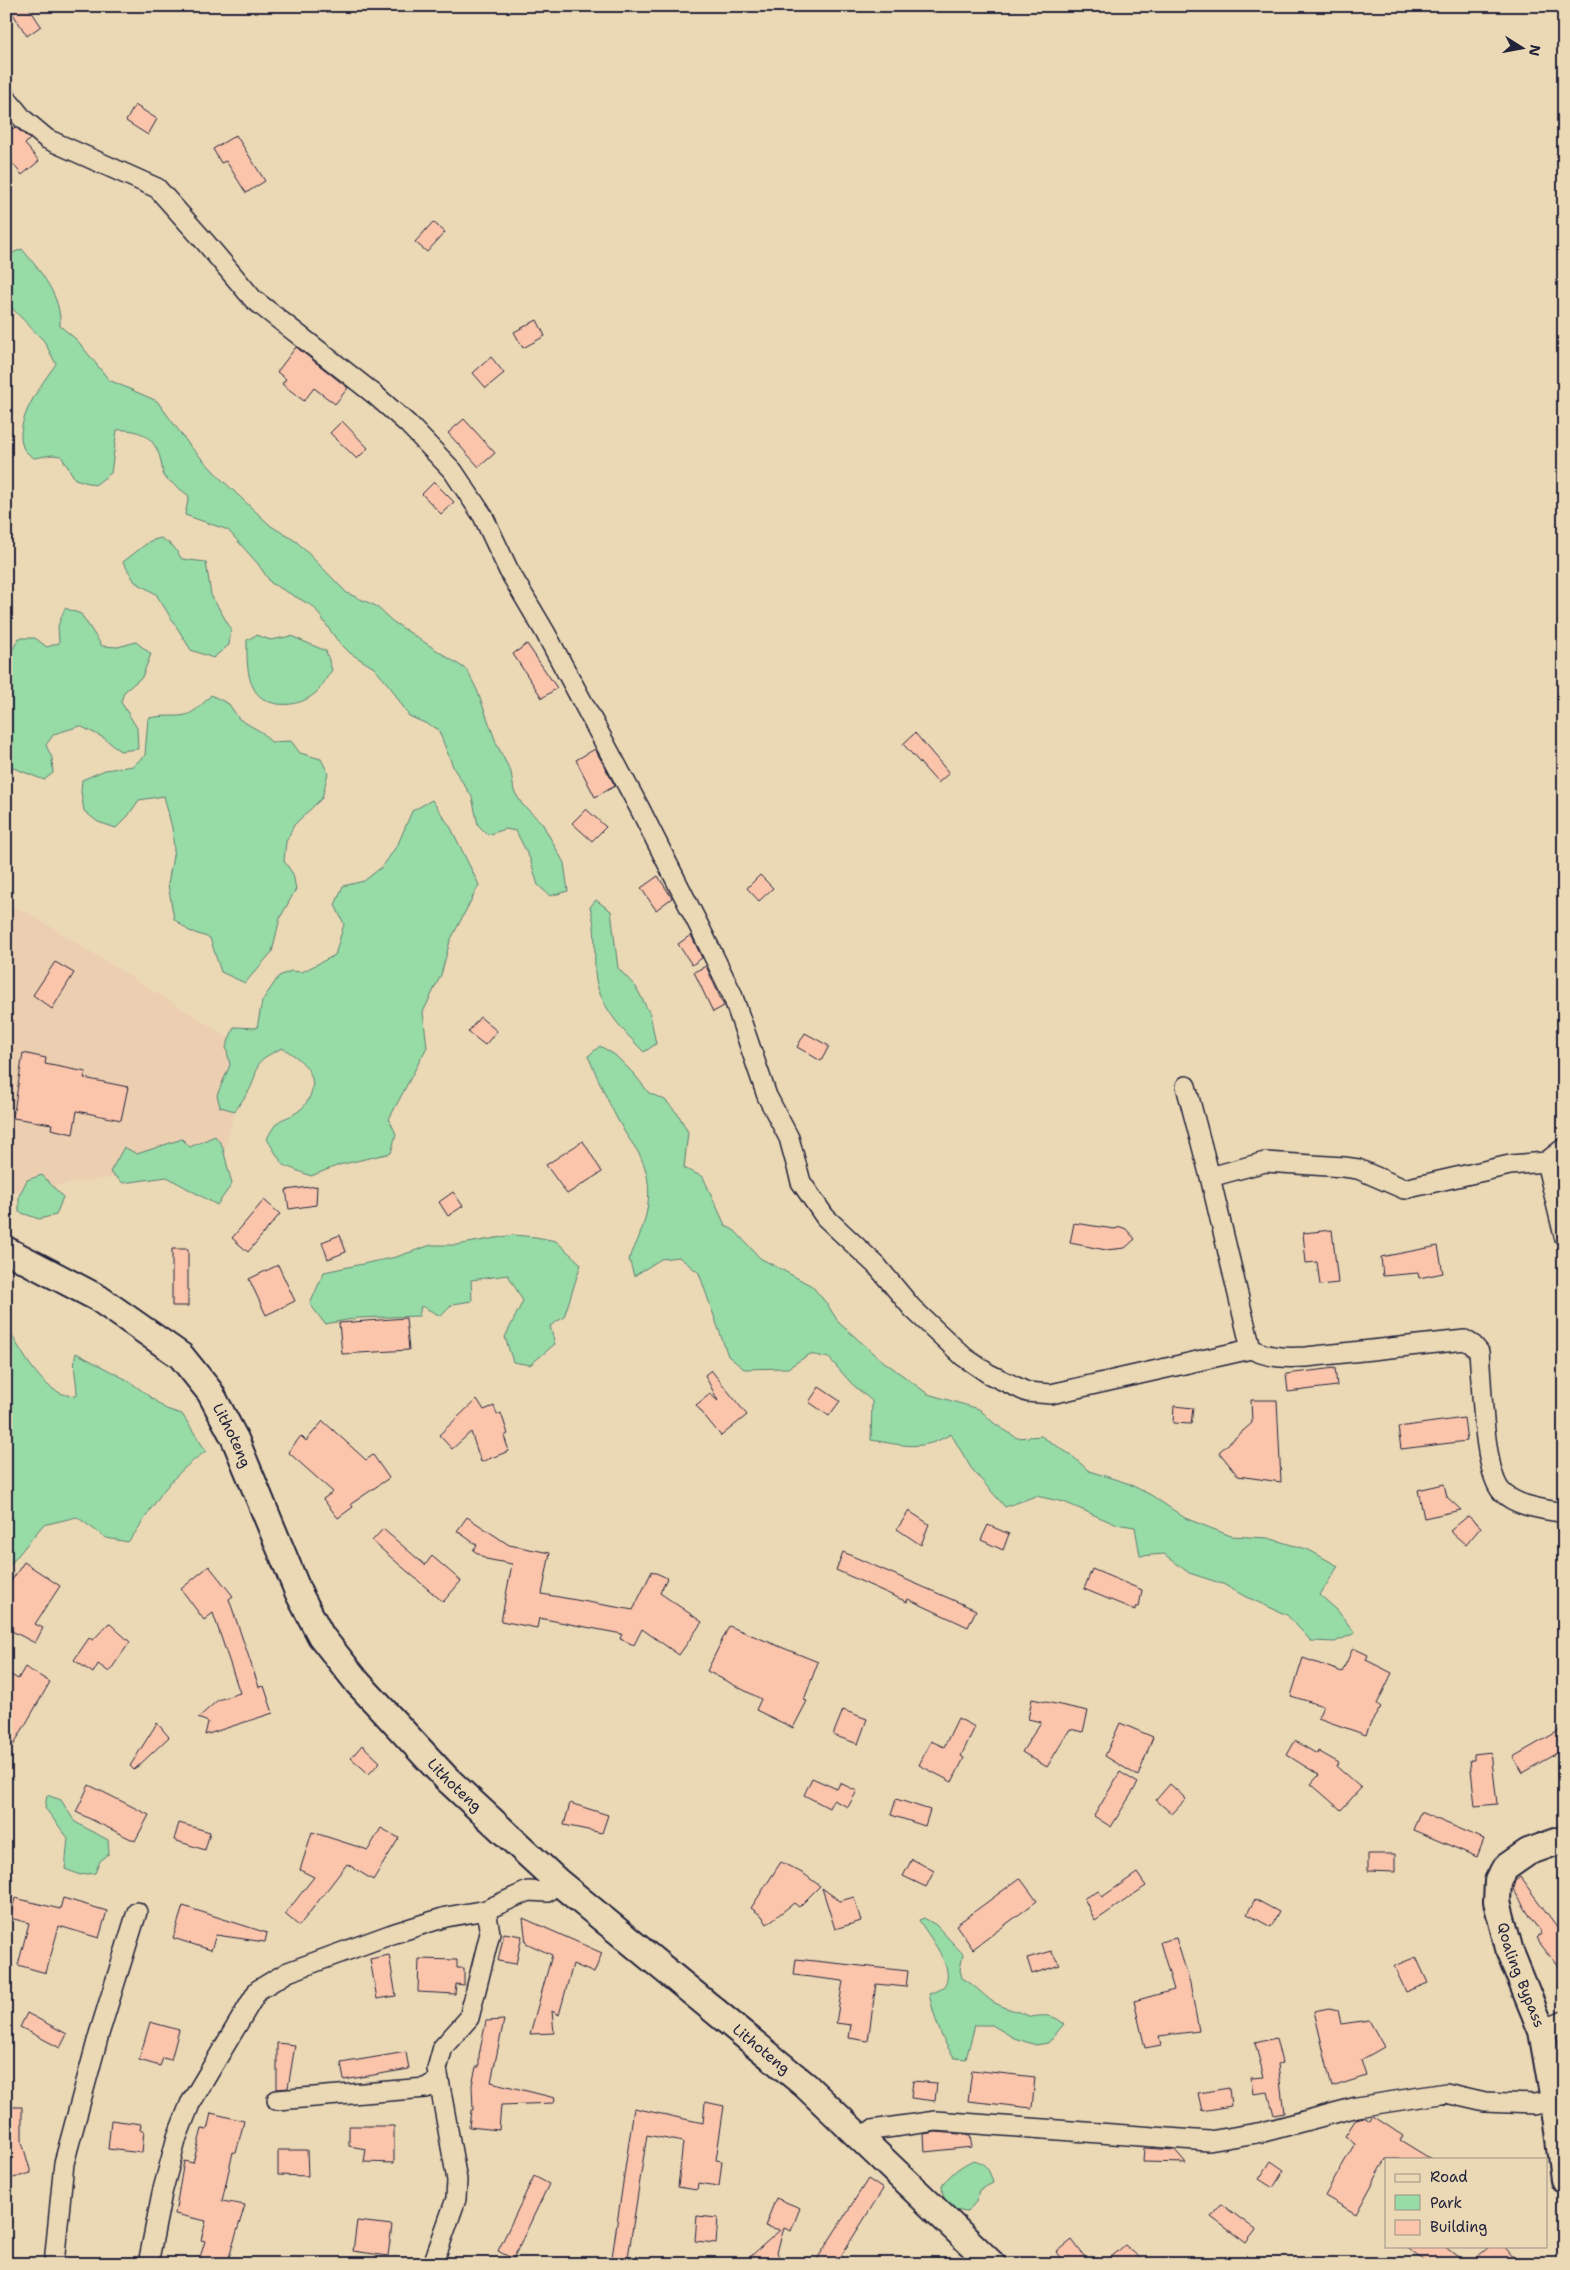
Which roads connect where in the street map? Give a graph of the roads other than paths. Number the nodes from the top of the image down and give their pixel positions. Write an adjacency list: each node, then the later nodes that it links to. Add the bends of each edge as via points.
1 (6, 98): 8 (street, via 22,119 47,139 157,188 252,299 374,394 453,471 483,516 509,571 640,809 700,928 732,994 767,1096 789,1138 801,1182 825,1217 877,1266 912,1308 964,1357 989,1374 1027,1392 1051,1394)
2 (1186, 1086): 5 (street)
3 (1564, 1148): 4 (street)
4 (1546, 1162): 5 (street, via 1510,1165 1404,1190 1358,1169 1265,1162); 6 (street)
5 (1210, 1177): 8 (street)
6 (1564, 1236)
7 (6, 1250): 11 (main road, Lithoteng, via 98,1298 181,1356 210,1392 235,1439 299,1594 321,1636 358,1683 446,1778)
8 (1251, 1349): 9 (street, via 1262,1355 1281,1358 1306,1357 1465,1340 1478,1352 1490,1464 1496,1484 1503,1493 1527,1506)
9 (1564, 1513)
10 (1564, 1838): 14 (main road, Qoaling Bypass, via 1528,1852 1505,1868 1498,1881 1497,1902 1510,1952)
11 (557, 1881): 12 (street, via 547,1892 528,1891); 18 (main road, Lithoteng, via 805,2085)
12 (486, 1910): 15 (street, via 490,1932 469,2018 443,2047 437,2069); 21 (street, via 392,1934 288,1972 258,1990 190,2104 174,2146)
13 (137, 1912): 20 (street, via 64,2162)
14 (1553, 2026): 17 (main road, Qoaling Bypass)
15 (438, 2080): 16 (street, via 426,2088); 22 (street, via 457,2180 456,2199)
16 (278, 2100)
17 (1554, 2100): 18 (street, via 1534,2104 1485,2102 1446,2093 1357,2107 1263,2132 1209,2140 936,2121 872,2130); 19 (main road, Qoaling Bypass)
18 (862, 2139): 23 (main road, Lithoteng)
19 (1564, 2179)
20 (54, 2264)
21 (148, 2264)
22 (433, 2264)
23 (992, 2264)

